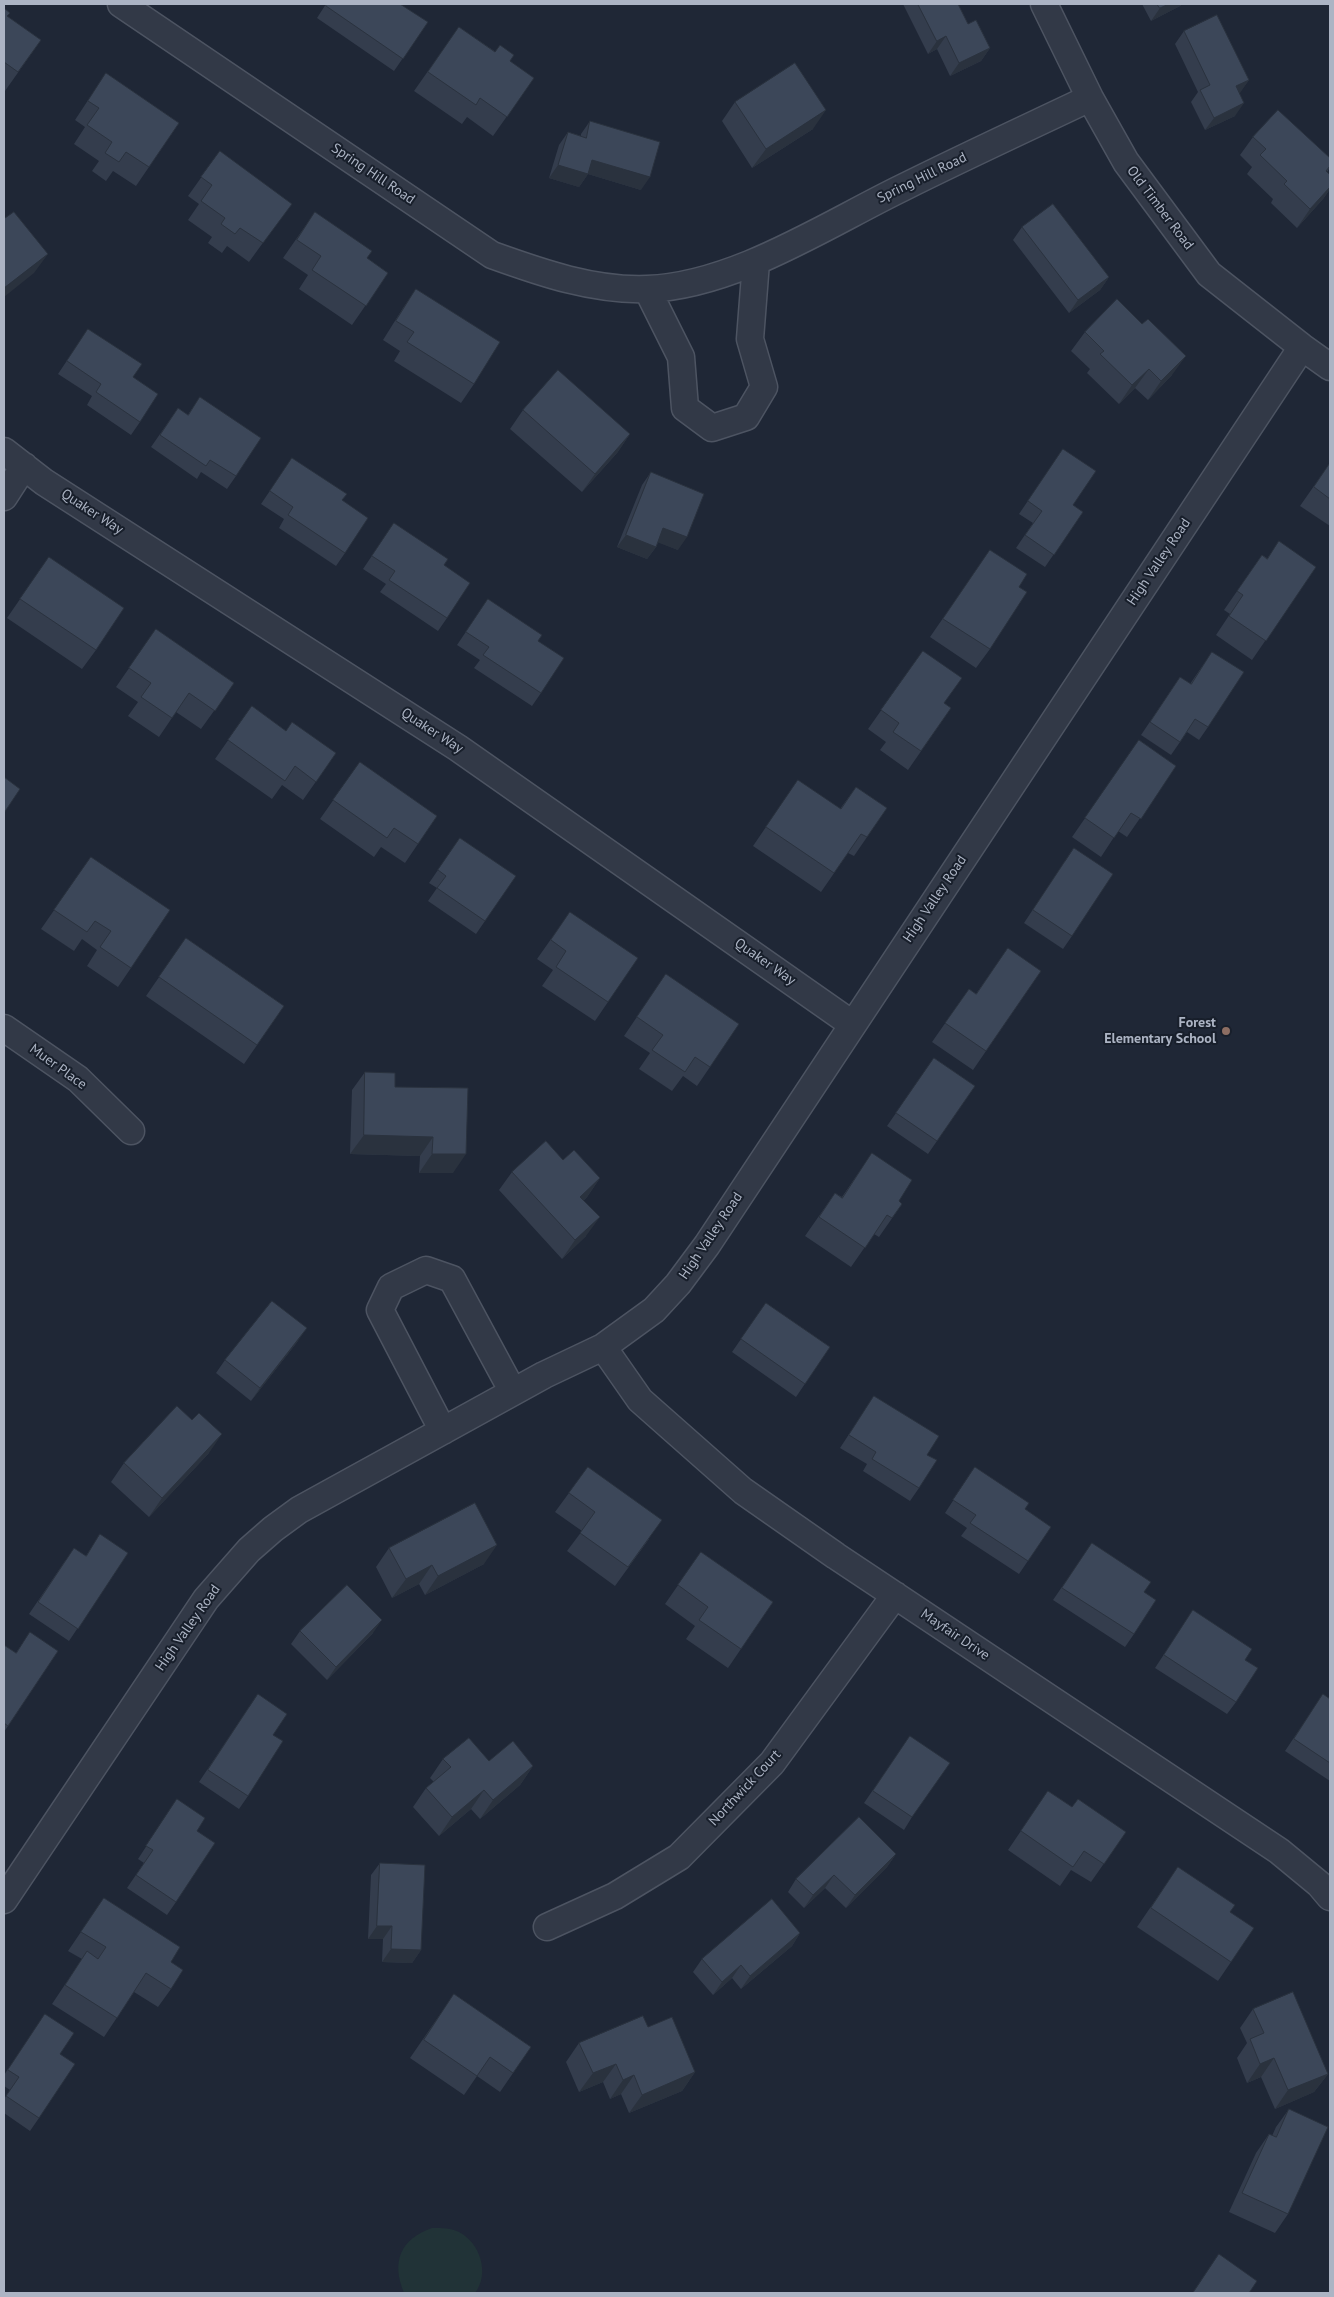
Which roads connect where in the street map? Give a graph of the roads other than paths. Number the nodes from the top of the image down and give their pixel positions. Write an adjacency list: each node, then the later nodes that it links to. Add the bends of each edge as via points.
1 (121, 4): 5 (street, Spring Hill Road, via 492,255 553,276 606,286)
2 (1044, 4): 3 (street, Old Timber Road)
3 (1090, 98): 4 (street, Spring Hill Road); 6 (street, Old Timber Road, via 1126,162 1210,274)
4 (756, 262): 5 (street, Spring Hill Road, via 701,280); 5 (street, via 750,339 764,387 746,417 712,428 685,408 681,356)
5 (647, 289)
6 (1302, 347): 7 (street, Old Timber Road); 10 (street, High Valley Road)
7 (1330, 367)
8 (14, 458): 9 (street); 10 (street, Quaker Way, via 61,492 458,748)
9 (4, 496)
10 (852, 1024): 13 (street, High Valley Road, via 678,1284 654,1310)
11 (4, 1028): 12 (street, Muer Place, via 78,1078)
12 (131, 1131)
13 (603, 1347): 14 (street, High Valley Road); 16 (street, Mayfair Drive, via 640,1400 743,1491)
14 (513, 1392): 15 (street, High Valley Road); 15 (street, via 452,1279 426,1270 391,1287 380,1310)
15 (443, 1431): 18 (street, High Valley Road, via 298,1510 273,1529 226,1575 206,1599)
16 (895, 1594): 17 (street, Mayfair Drive, via 1279,1850); 19 (street, Northwick Court, via 772,1763 679,1856 615,1896)
17 (1330, 1897)
18 (4, 1900)
19 (547, 1927)

